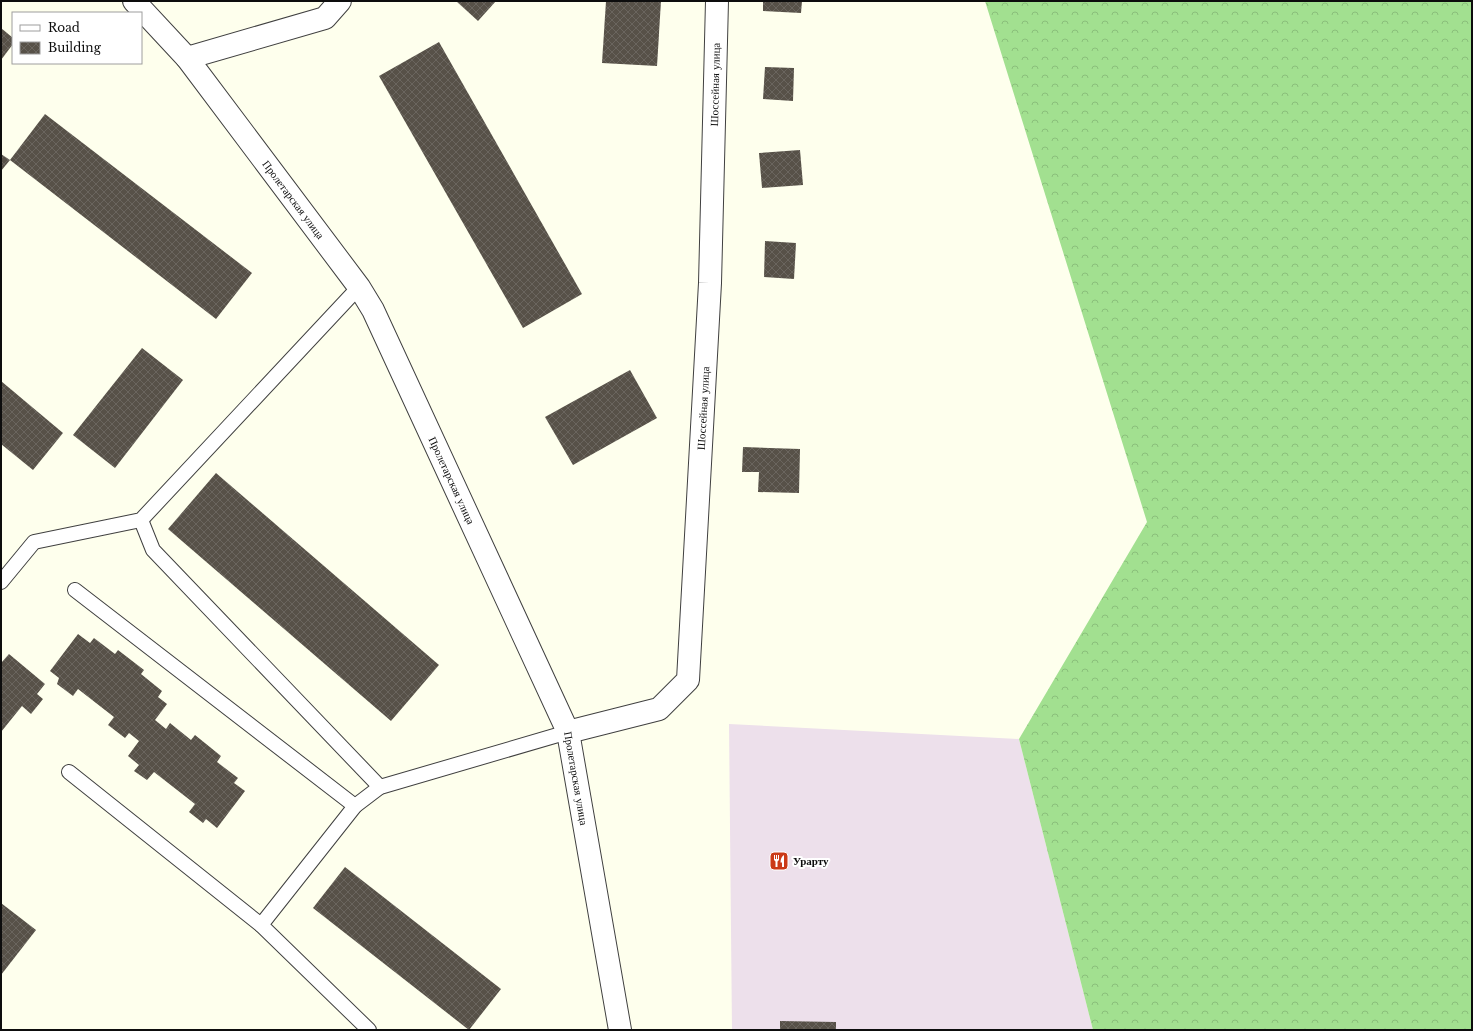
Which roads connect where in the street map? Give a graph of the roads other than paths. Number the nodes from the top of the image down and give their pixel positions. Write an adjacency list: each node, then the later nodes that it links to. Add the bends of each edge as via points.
1 (134, 1): 4 (street, Пролетарская улица)
2 (340, 1): 4 (street, via 325,18)
3 (717, 1): 9 (street, Шоссейная улица, via 710,283 688,680 659,709)
4 (187, 58): 5 (street, Пролетарская улица)
5 (359, 287): 6 (lane); 9 (street, Пролетарская улица)
6 (141, 520): 7 (lane, via 34,542); 11 (lane, via 153,550)
7 (1, 582)
8 (75, 590): 12 (lane)
9 (568, 732): 11 (lane); 15 (street, Пролетарская улица)
10 (69, 772): 13 (lane)
11 (380, 787): 12 (lane)
12 (355, 806): 13 (lane)
13 (261, 925): 14 (lane)
14 (369, 1030)
15 (620, 1030)

